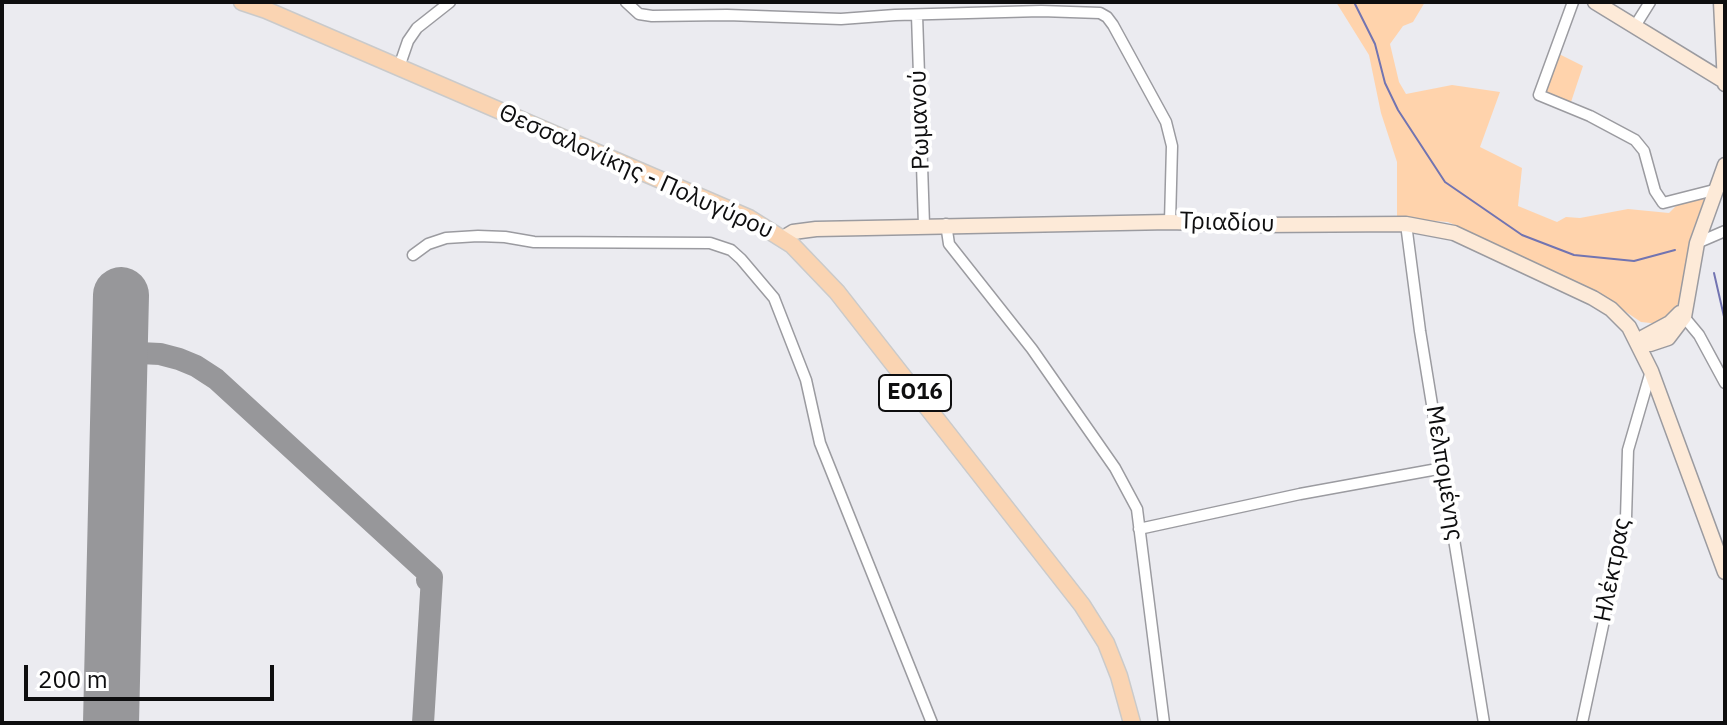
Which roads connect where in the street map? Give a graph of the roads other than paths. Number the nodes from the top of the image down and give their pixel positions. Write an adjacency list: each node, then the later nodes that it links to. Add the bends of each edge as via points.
1 (242, 2): 8 (main road, Θεσσαλονίκης - Πολυγύρου / ΕΟ16)
2 (450, 2): 12 (street, via 417,28)
3 (626, 2): 10 (street, via 639,14 652,16)
4 (1573, 2): 16 (street, via 1539,95 1635,140 1662,202)
5 (1595, 2): 11 (main road)
6 (1650, 2): 11 (street)
7 (1721, 2): 13 (main road)
8 (268, 6): 12 (main road, Θεσσαλονίκης - Πολυγύρου / ΕΟ16)
9 (1040, 7): 10 (street); 17 (street, via 1100,13 1113,25 1171,135)
10 (917, 15): 20 (street, Ρωμανού)
11 (1635, 26): 13 (main road)
12 (399, 67): 22 (main road, Θεσσαλονίκης - Πολυγύρου / ΕΟ16, via 749,218)
13 (1724, 81): 14 (main road)
14 (1725, 89)
15 (1725, 165): 16 (main road)
16 (1718, 189): 23 (main road)
17 (1170, 222): 18 (main road, Τριαδίου); 19 (main road, Τριαδίου)
18 (946, 224): 20 (main road, Τριαδίου); 33 (street, via 949,244 1032,349 1115,468 1137,509)
19 (1406, 224): 27 (main road, Τριαδίου, via 1465,238 1593,298); 32 (street, Μελπομένης)
20 (924, 225): 22 (main road, Τριαδίου, via 811,229)
21 (1725, 231): 23 (street)
22 (783, 238): 36 (main road, Θεσσαλονίκης - Πολυγύρου / ΕΟ16, via 837,292 1082,605 1106,643)
23 (1697, 243): 25 (main road)
24 (413, 255): 35 (street, via 446,238 478,236 534,242 710,243 741,259 774,298 806,380 820,443)
25 (1688, 297): 26 (main road); 28 (main road)
26 (1684, 317): 28 (main road); 31 (street)
27 (1629, 327): 28 (main road); 29 (main road, Τριαδίου)
28 (1665, 333): 29 (main road); 30 (main road)
29 (1639, 343): 30 (main road, Τριαδίου)
30 (1651, 371): 34 (main road, Τριαδίου); 39 (street, Ηλέκτρας, via 1628,450 1626,518)
31 (1725, 383)
32 (1443, 468): 33 (street); 38 (street, Μελπομένης)
33 (1139, 529): 37 (street)
34 (1725, 572)
35 (932, 723)
36 (1132, 723)
37 (1164, 723)
38 (1484, 723)
39 (1582, 723)

